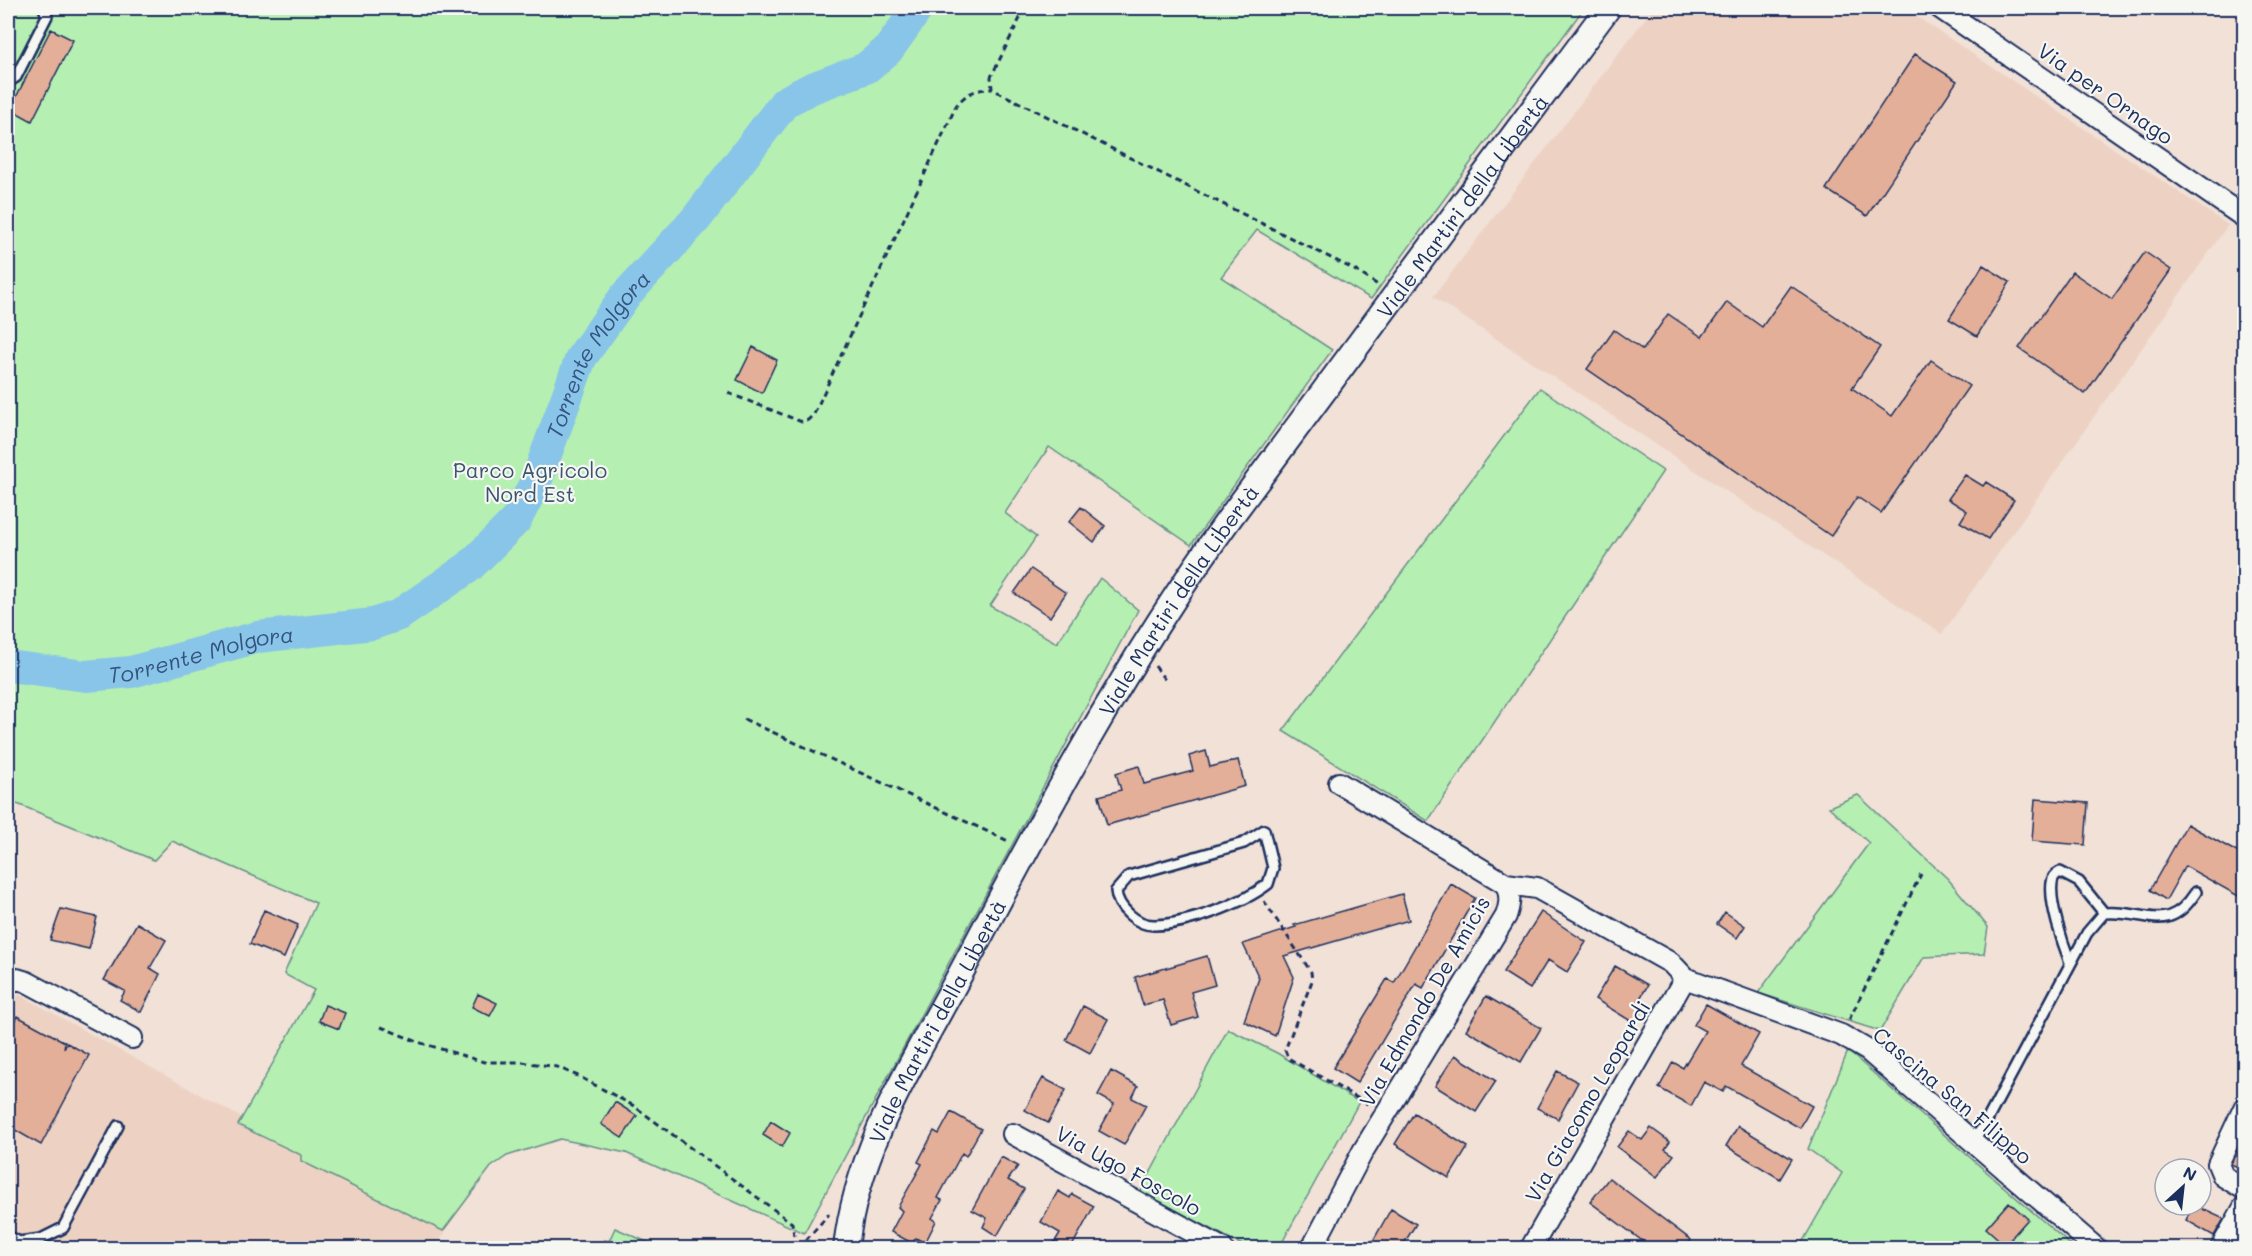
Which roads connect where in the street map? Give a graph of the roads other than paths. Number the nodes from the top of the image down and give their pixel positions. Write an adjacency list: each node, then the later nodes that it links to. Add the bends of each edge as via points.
1 (44, 8): 4 (lane, via 47,16 16,77)
2 (1608, 8): 22 (street, Viale Martiri della Libertà, via 1182,584 1137,653 1025,852 879,1130 862,1177)
3 (1940, 8): 5 (street, Via per Ornago)
4 (8, 82)
5 (2244, 217)
6 (1339, 783): 7 (street, Via Edmondo De Amicis)
7 (1506, 884): 12 (street, Cascina San Filippo, via 1537,888 1671,963); 24 (street, Via Edmondo De Amicis, via 1510,893 1506,916 1386,1114)
8 (1258, 892): 8 (lane, via 1273,875 1264,830 1244,843 1129,876 1116,891 1116,897 1127,912 1153,926 1218,911)
9 (2196, 892): 10 (lane, via 2185,909 2171,918)
10 (2104, 913): 11 (lane); 11 (lane, via 2070,875 2055,875 2052,882 2056,915)
11 (2070, 962): 18 (lane)
12 (1685, 978): 18 (street, Cascina San Filippo, via 1841,1035 1891,1068); 25 (street, Via Giacomo Leopardi)
13 (8, 983): 14 (street, via 17,979 27,982)
14 (132, 1038)
15 (2244, 1108): 19 (street, via 2218,1164 2223,1176)
16 (118, 1126): 21 (lane, via 63,1228 40,1239 19,1242)
17 (1013, 1134): 23 (street, Via Ugo Foscolo)
18 (1973, 1140): 26 (street, Cascina San Filippo)
19 (2244, 1190)
20 (2244, 1207): 27 (street)
21 (8, 1236)
22 (846, 1248)
23 (1221, 1248)
24 (1312, 1248)
25 (1531, 1248)
26 (2096, 1248)
27 (2221, 1248)

